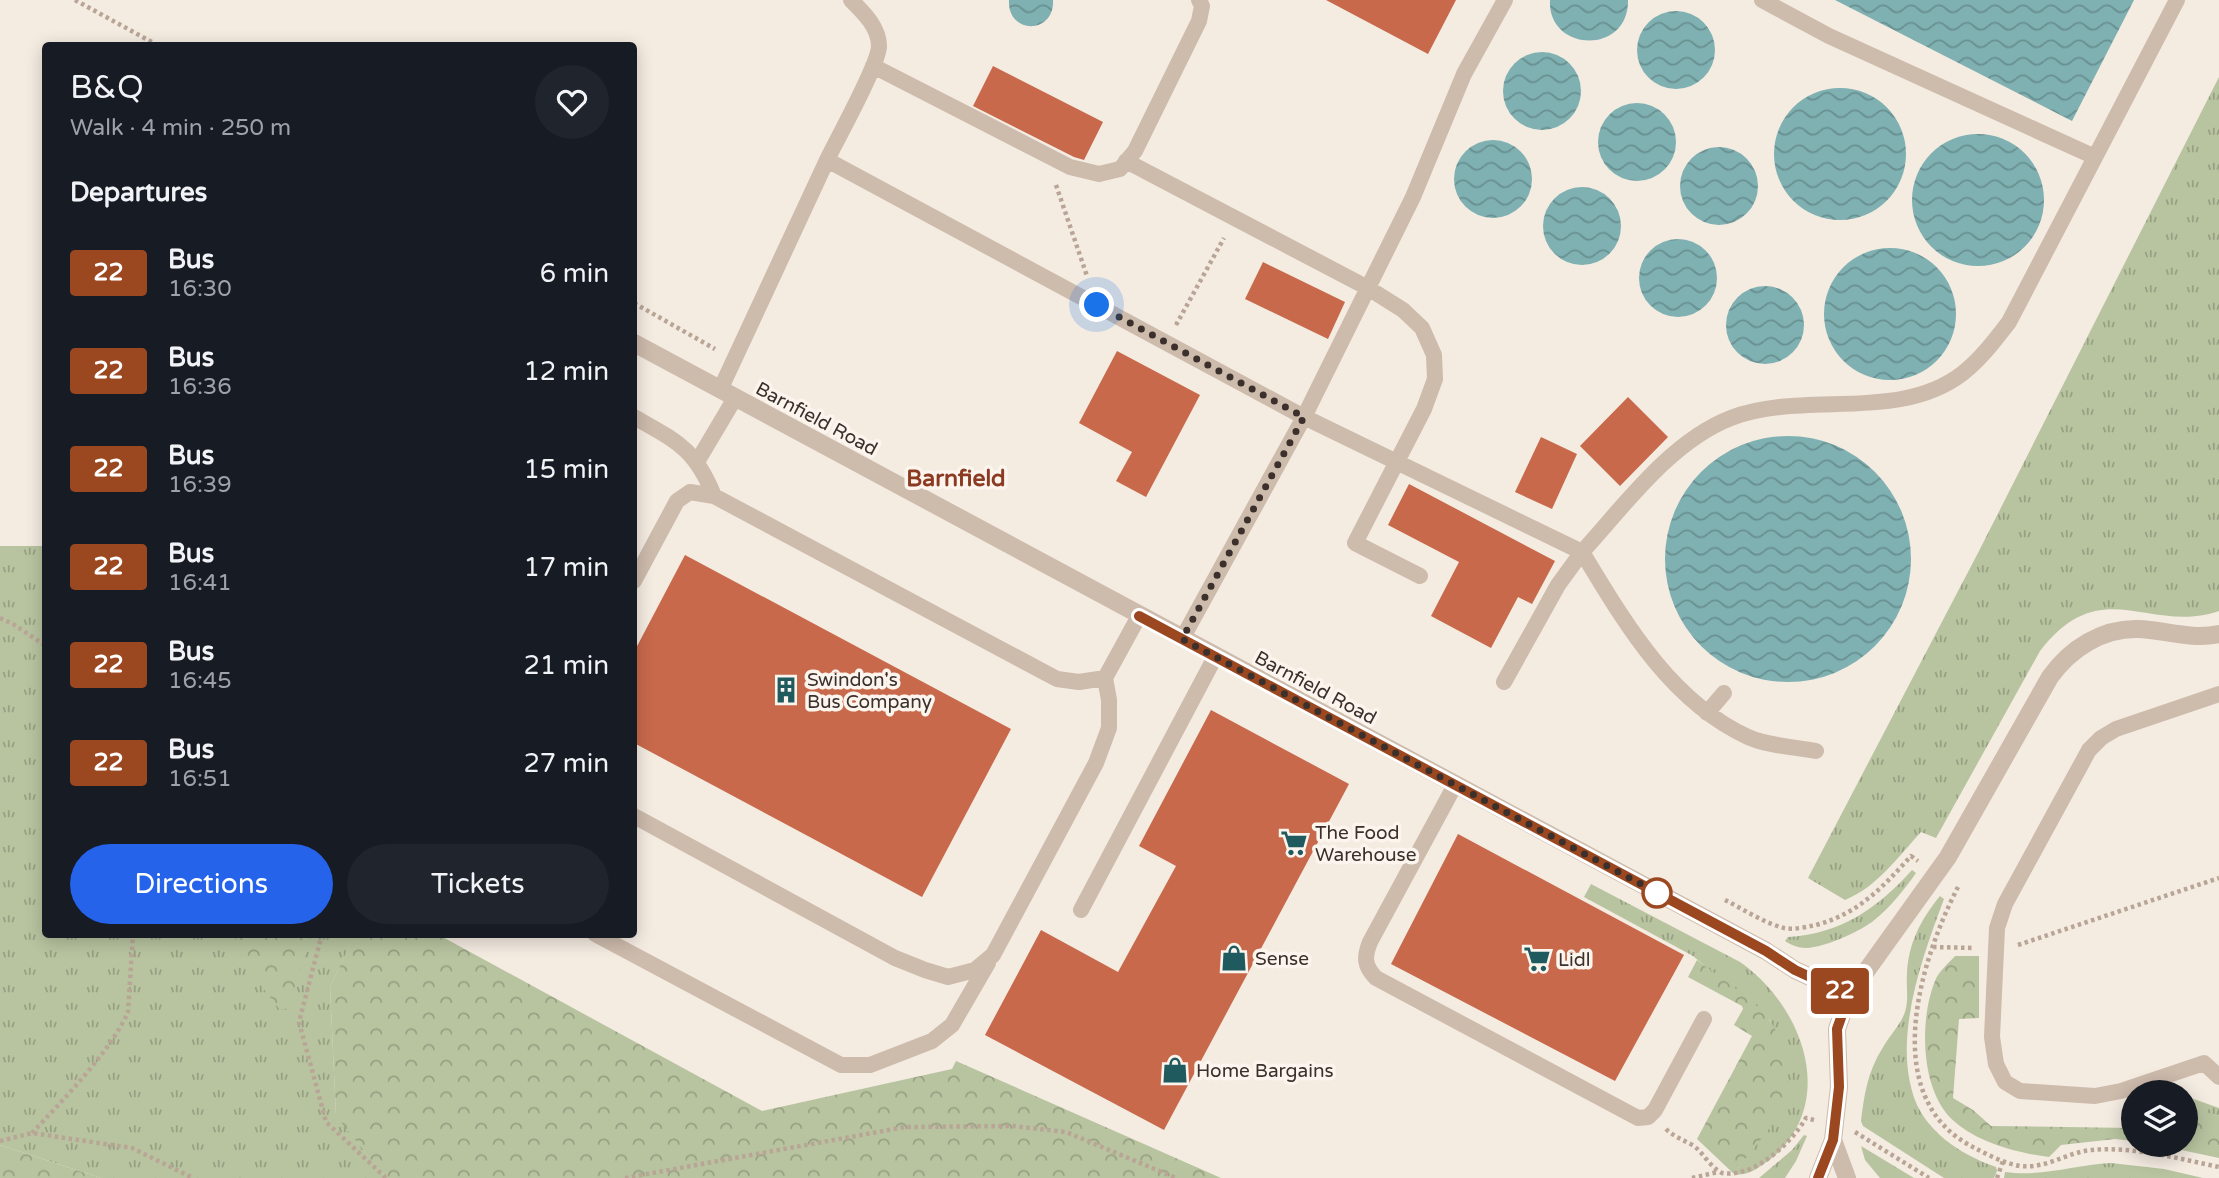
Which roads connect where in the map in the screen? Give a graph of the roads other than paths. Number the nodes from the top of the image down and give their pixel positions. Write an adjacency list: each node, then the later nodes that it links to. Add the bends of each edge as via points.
1 (851, 0): 6 (lane, via 876,30 879,47)
2 (1199, 0): 9 (lane, via 1199,21)
3 (1505, 0): 10 (lane, via 1464,74 1413,197)
4 (1762, 0): 7 (lane, via 1829,36)
5 (2177, 0): 7 (lane)
6 (873, 66): 8 (lane); 9 (lane, via 1070,167 1099,174 1120,169)
7 (2095, 157): 18 (lane, via 2009,322 1962,374 1934,390 1900,400 1761,409 1730,418 1698,434 1673,455)
8 (827, 160): 12 (lane, via 734,359); 13 (lane)
9 (1126, 161): 10 (lane)
10 (1368, 288): 13 (lane); 16 (lane, via 1422,328 1434,355 1435,379 1424,409)
11 (637, 346): 12 (street, Barnfield Road)
12 (728, 394): 15 (lane); 21 (street, Barnfield Road)
13 (1304, 417): 16 (lane); 23 (lane)
14 (637, 419): 15 (lane, via 677,441)
15 (697, 461): 17 (lane)
16 (1395, 461): 18 (lane); 20 (lane, via 1355,543)
17 (714, 495): 19 (lane, via 690,492 677,501); 25 (lane, via 1057,680)
18 (1582, 552): 26 (lane); 29 (lane, via 1631,631 1686,696)
19 (637, 575)
20 (1420, 576)
21 (1139, 616): 23 (street, Barnfield Road); 25 (lane)
22 (2219, 634): 36 (street, via 2194,637 2120,630 2090,641 2066,657 2050,677 1943,865)
23 (1182, 639): 24 (street, Barnfield Road)
24 (1215, 657): 31 (street, Barnfield Road); 33 (lane)
25 (1105, 678): 35 (lane, via 1109,728 1096,763)
26 (1504, 681)
27 (1724, 693): 29 (lane)
28 (2219, 694): 38 (lane, via 2116,729 2095,743 2085,757 1997,928 1992,1048 2000,1074 2012,1088 2030,1093 2108,1094 2204,1063)
29 (1707, 713): 30 (lane, via 1751,738)
30 (1816, 751)
31 (1455, 785): 36 (street, Barnfield Road); 37 (lane, via 1365,954 1376,978 1638,1118 1648,1118 1655,1110)
32 (637, 818): 35 (lane, via 925,970 948,976 975,970)
33 (1081, 910)
34 (603, 938): 35 (lane, via 841,1065 870,1065 932,1041 951,1025)
35 (993, 955)
36 (1849, 995): 39 (street, via 1837,1029 1839,1087)
37 (1704, 1019)
38 (2219, 1077)
39 (1834, 1132): 40 (street); 41 (street)
40 (1818, 1178)
41 (1847, 1178)

